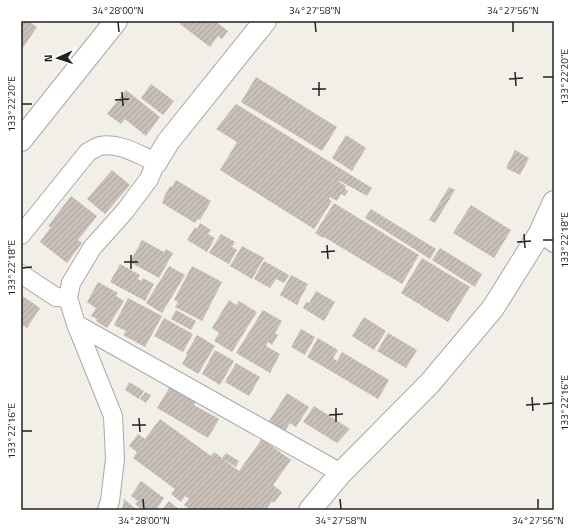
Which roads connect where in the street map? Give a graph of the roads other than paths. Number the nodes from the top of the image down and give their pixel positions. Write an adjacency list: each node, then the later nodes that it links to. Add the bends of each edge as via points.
1 (116, 21): 3 (street)
2 (265, 21): 4 (street, via 168,142)
3 (21, 140)
4 (156, 162): 6 (street, via 112,146 100,146 88,152); 9 (street, via 149,179 92,248 71,283)
5 (554, 202): 7 (street)
6 (21, 235)
7 (547, 238): 11 (street, via 440,372)
8 (21, 274): 9 (street, via 56,297)
9 (68, 298): 10 (street)
10 (76, 324): 11 (street); 12 (street, via 113,416 115,459)
11 (341, 473): 13 (street)
12 (107, 510)
13 (310, 510)

